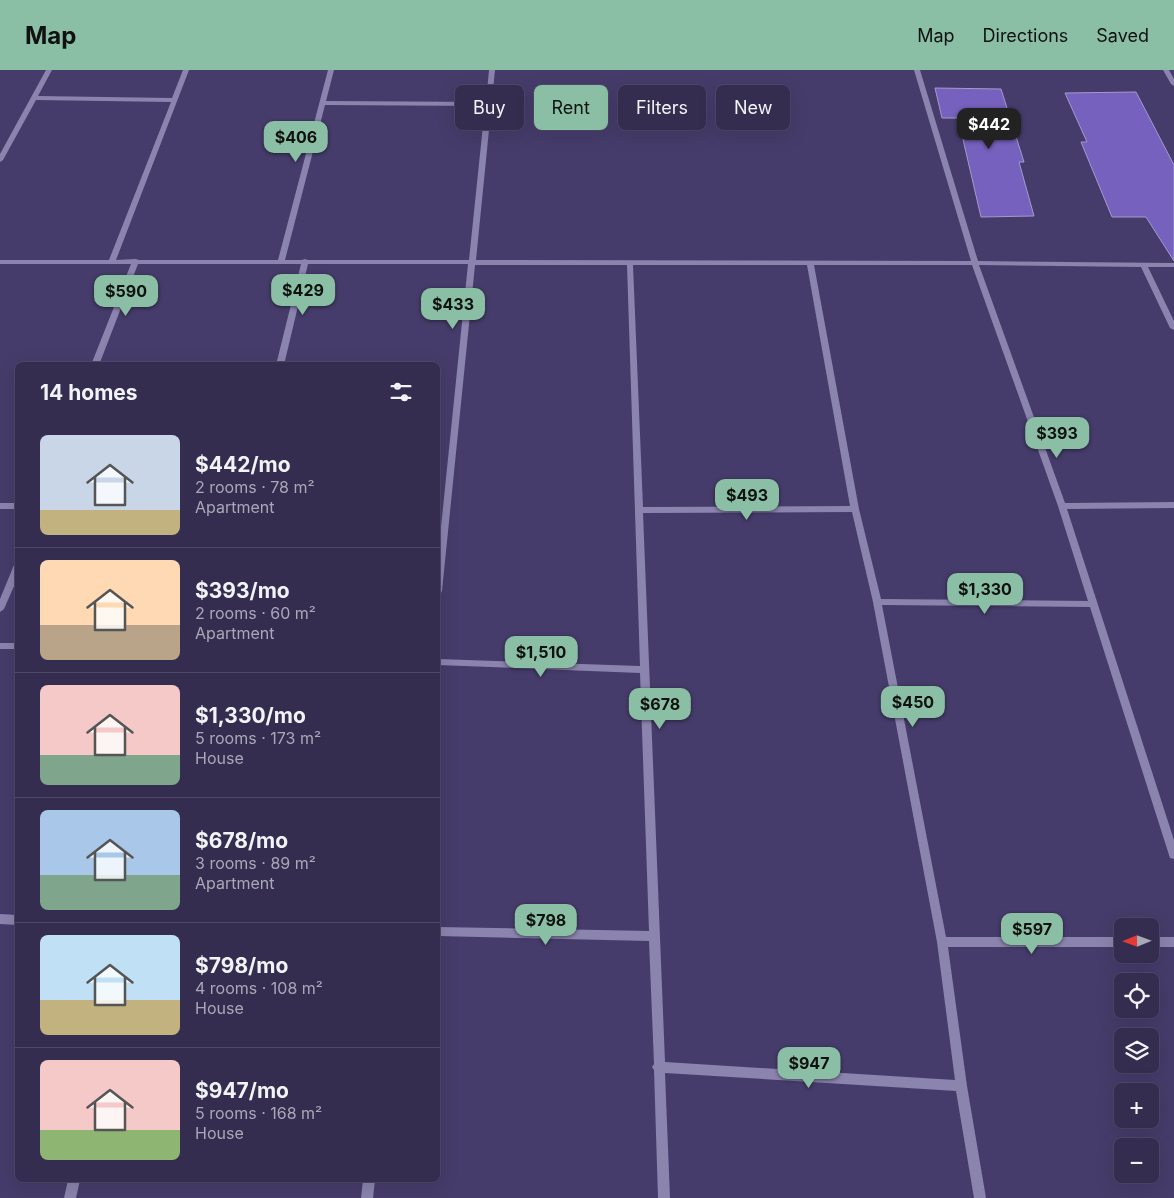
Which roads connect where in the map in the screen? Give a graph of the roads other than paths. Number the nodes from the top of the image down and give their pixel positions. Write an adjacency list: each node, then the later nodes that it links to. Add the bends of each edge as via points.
1 (49, 70): 9 (street)
2 (186, 70): 10 (street)
3 (331, 70): 11 (street)
4 (492, 70): 8 (street)
5 (917, 70): 21 (street)
6 (1166, 70): 7 (street)
7 (1174, 84)
8 (490, 85)
9 (34, 98): 10 (street); 14 (street)
10 (175, 100): 19 (street)
11 (323, 103): 12 (street); 16 (street)
12 (455, 104)
13 (485, 130): 20 (street)
14 (0, 160)
15 (136, 261): 16 (street); 19 (street); 27 (street)
16 (281, 261): 17 (street)
17 (305, 261): 20 (street); 28 (street)
18 (0, 262): 19 (street)
19 (112, 262)
20 (471, 262): 22 (street); 30 (street)
21 (975, 262): 23 (street); 25 (street); 34 (street)
22 (630, 264): 23 (street); 36 (street)
23 (810, 264): 35 (street)
24 (1174, 265): 25 (street)
25 (1144, 266): 26 (street)
26 (1174, 328)
27 (96, 362)
28 (281, 362)
29 (440, 492): 30 (street)
30 (447, 493): 37 (street)
31 (1174, 505): 34 (street)
32 (0, 506): 33 (street)
33 (15, 506)
34 (1062, 506): 40 (street)
35 (855, 509): 36 (street); 39 (street)
36 (640, 510): 45 (street)
37 (440, 569)
38 (15, 572): 41 (street)
39 (877, 602): 40 (street); 51 (street)
40 (1094, 604): 46 (street)
41 (0, 609)
42 (0, 646): 43 (street)
43 (15, 646)
44 (440, 662): 45 (street)
45 (645, 670): 50 (street)
46 (1174, 854)
47 (0, 919): 48 (street)
48 (15, 920)
49 (440, 932): 50 (street)
50 (654, 936): 55 (street)
51 (942, 942): 52 (street); 56 (street)
52 (1114, 942)
53 (1159, 942): 54 (street)
54 (1174, 942)
55 (658, 1067): 56 (street); 61 (street)
56 (961, 1086): 62 (street)
57 (74, 1182): 59 (street)
58 (369, 1182): 60 (street)
59 (70, 1198)
60 (368, 1198)
61 (664, 1198)
62 (980, 1198)

